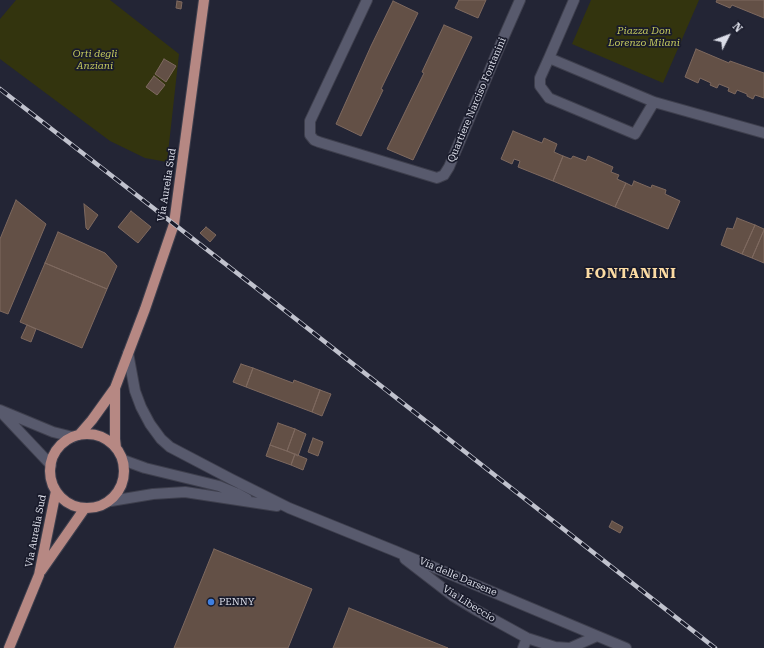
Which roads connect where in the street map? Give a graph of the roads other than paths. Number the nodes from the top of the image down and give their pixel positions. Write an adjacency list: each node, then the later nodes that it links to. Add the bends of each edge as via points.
1 (204, 0): 8 (main road, Via Aurelia Sud, via 174,224)
2 (367, 0): 3 (street, Quartiere Narciso Fontanini, via 310,121 310,134 319,142 437,178 444,175 449,167)
3 (520, 0)
4 (574, 0): 5 (street)
5 (549, 58): 6 (street); 6 (street, via 540,78 540,86 549,98 635,134)
6 (654, 102): 7 (street)
7 (764, 133)
8 (128, 353): 9 (main road, Via Aurelia Sud); 19 (street, Via delle Darsene, via 135,391 150,424 161,439 170,447 231,480)
9 (114, 388): 11 (main road, Via Aurelia Sud, via 92,420); 12 (main road, Via Aurelia Sud)
10 (0, 411): 11 (street, via 53,432); 14 (street)
11 (76, 436): 12 (main road, Via Aurelia Sud, via 100,436); 14 (main road, Via Aurelia Sud, via 58,448)
12 (116, 448): 13 (main road, Via Aurelia Sud)
13 (123, 460): 16 (main road, Via Aurelia Sud, via 123,482); 17 (street, Via delle Darsene, via 219,486)
14 (51, 465): 15 (main road, Via Aurelia Sud, via 50,474)
15 (56, 491): 18 (main road, Via Aurelia Sud, via 74,506); 21 (main road, Via Aurelia Sud)
16 (111, 501): 17 (street, Via delle Darsene, via 185,492); 18 (main road, via 94,508)
17 (250, 501): 19 (street, Via delle Darsene)
18 (85, 508): 21 (main road, Via Aurelia Sud)
19 (289, 508): 20 (street, Via delle Darsene)
20 (395, 551): 22 (street, Via delle Darsene); 23 (street, Via Libeccio, via 453,596)
21 (39, 575): 24 (main road, Via Aurelia Sud)
22 (597, 636): 23 (street, Via Libeccio, via 570,648 555,648); 26 (street, Via delle Darsene)
23 (527, 638): 25 (street)
24 (9, 648)
25 (523, 648)
26 (626, 648)

